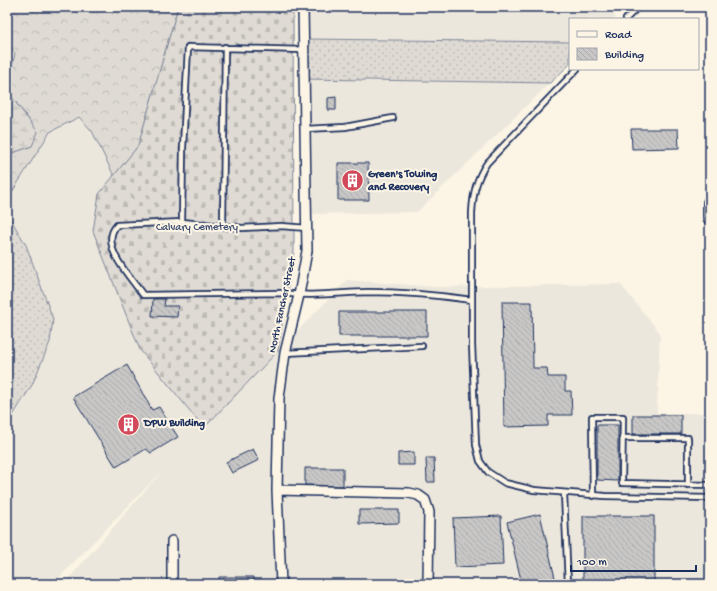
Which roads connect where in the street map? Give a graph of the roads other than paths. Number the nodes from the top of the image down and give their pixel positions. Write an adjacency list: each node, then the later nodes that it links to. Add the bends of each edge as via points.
1 (303, 7): 5 (street, North Fancher Street)
2 (638, 7): 3 (lane)
3 (627, 18)
4 (225, 47): 5 (lane); 11 (lane, via 188,47); 12 (lane)
5 (304, 50): 8 (street, North Fancher Street)
6 (576, 70): 15 (lane, via 479,175 473,195)
7 (393, 118): 8 (lane, via 345,128)
8 (305, 129): 13 (street, North Fancher Street)
9 (710, 203): 10 (main road)
10 (710, 218)
11 (182, 222): 12 (lane); 14 (lane, via 117,225 112,230 112,251 143,295 281,292)
12 (223, 225): 13 (lane, via 242,228)
13 (307, 228): 14 (street, North Fancher Street, via 307,251)
14 (299, 295): 15 (lane, via 368,292); 17 (street, North Fancher Street)
15 (472, 300): 22 (lane, via 476,445 480,461 488,472 505,483 534,490)
16 (422, 346): 17 (lane)
17 (285, 354): 21 (street, North Fancher Street, via 279,398)
18 (622, 438): 19 (lane, via 622,483); 19 (lane, via 688,438); 23 (lane, via 623,417 592,417)
19 (688, 485): 20 (lane)
20 (710, 485)
21 (276, 490): 27 (street, North Fancher Street); 28 (street, via 418,495 425,500 429,512)
22 (564, 493): 23 (lane); 29 (lane)
23 (593, 496): 24 (lane)
24 (710, 498)
25 (172, 540): 26 (street)
26 (172, 584)
27 (280, 584)
28 (428, 584)
29 (568, 584)

